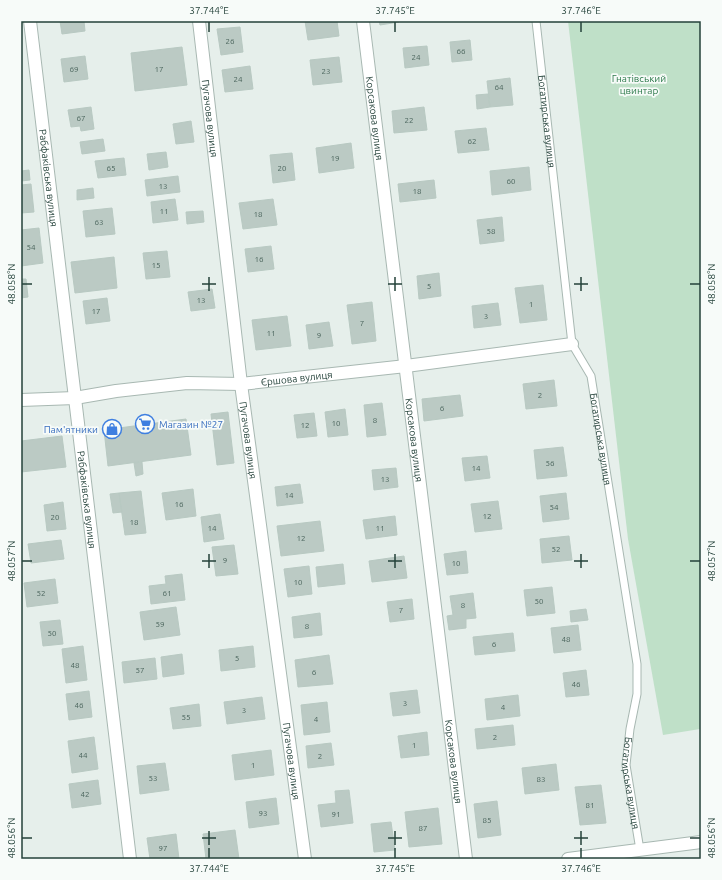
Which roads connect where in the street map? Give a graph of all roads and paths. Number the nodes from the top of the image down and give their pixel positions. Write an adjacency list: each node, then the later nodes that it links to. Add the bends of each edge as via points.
1 (30, 21): 8 (street, Рабфаківська вулиця)
2 (199, 21): 7 (street, Пугачова вулиця)
3 (363, 21): 6 (street, Корсакова вулиця)
4 (536, 21): 5 (lane, Богатирська вулиця)
5 (572, 344): 6 (street, Єршова вулиця); 11 (lane, Богатирська вулиця, via 591,376 637,664 637,694 626,765)
6 (406, 366): 7 (street, Єршова вулиця); 14 (street, Корсакова вулиця)
7 (241, 384): 8 (street, Єршова вулиця, via 187,383); 13 (street, Пугачова вулиця)
8 (75, 398): 9 (street, Єршова вулиця); 12 (street, Рабфаківська вулиця)
9 (21, 400)
10 (701, 842): 11 (street)
11 (640, 855): 15 (street)
12 (130, 859)
13 (305, 859)
14 (466, 859)
15 (568, 859)

